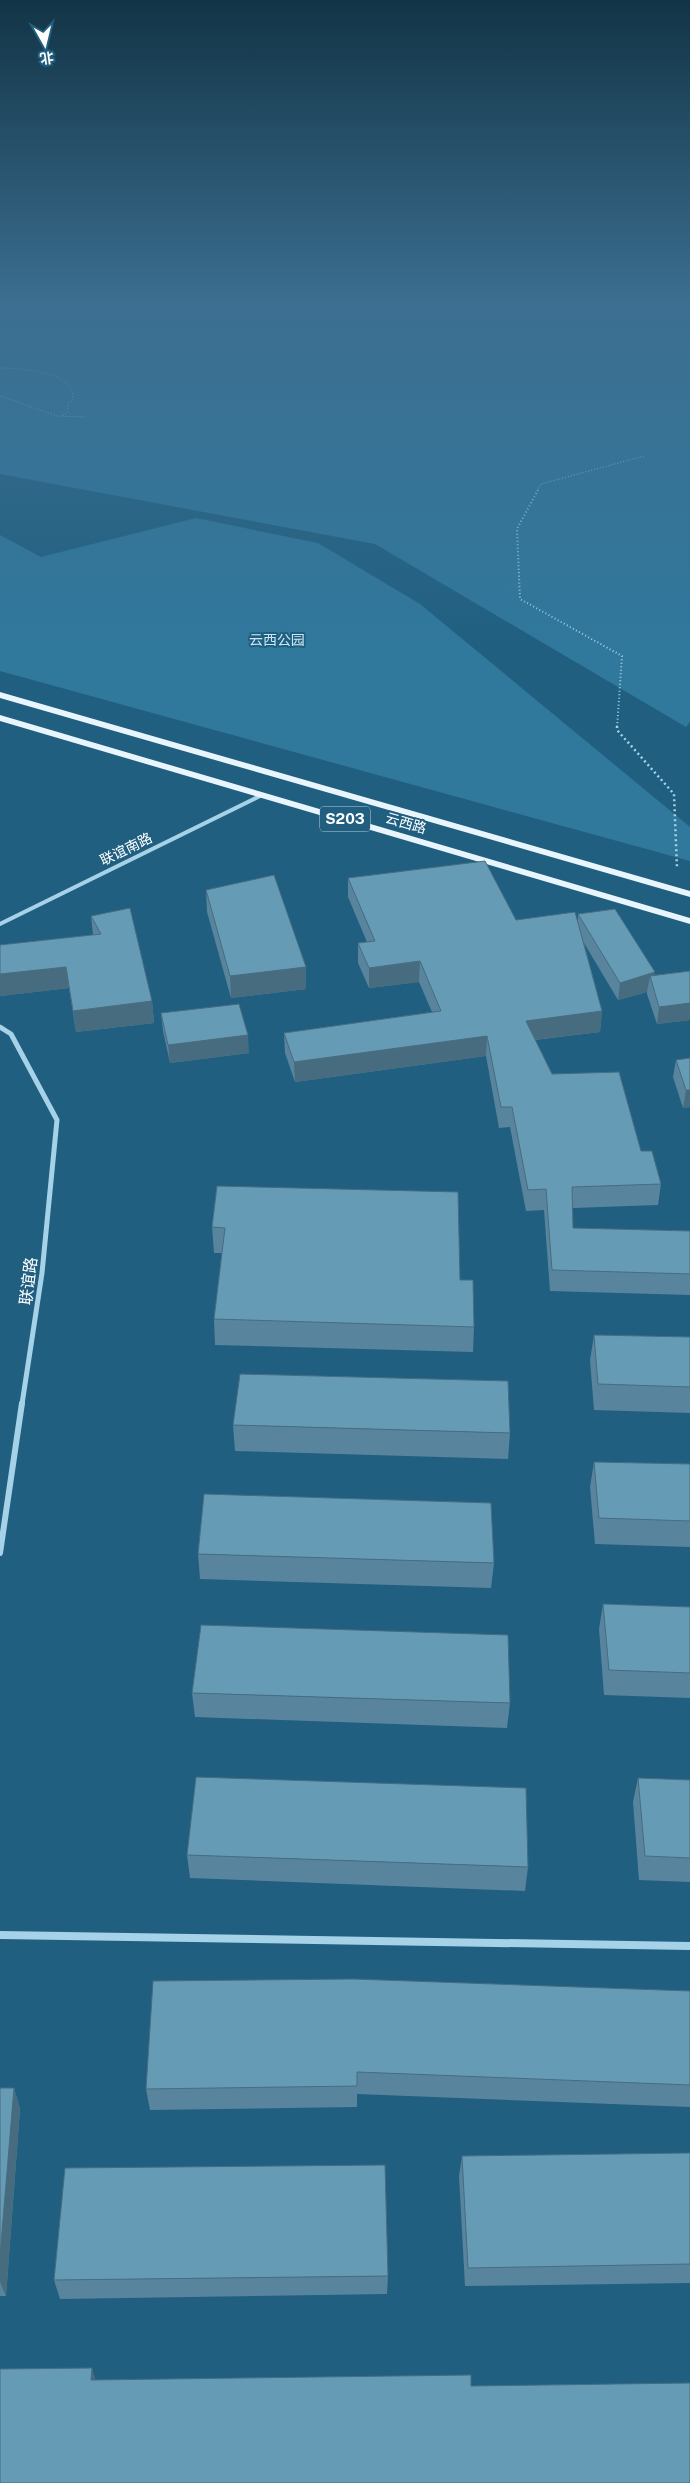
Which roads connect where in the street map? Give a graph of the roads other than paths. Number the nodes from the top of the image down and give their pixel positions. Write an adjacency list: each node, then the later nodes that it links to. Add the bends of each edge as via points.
1 (0, 695): 4 (main road, 云西路 / S203)
2 (0, 718): 3 (main road, 云西路 / S203)
3 (262, 794): 5 (main road, 云西路 / S203); 6 (street, 联谊南路)
4 (690, 894)
5 (690, 921)
6 (0, 924)
7 (0, 1027): 8 (street, 联谊路, via 11,1034 57,1120 42,1273)
8 (0, 1553)
9 (0, 1935): 10 (street)
10 (690, 1946)

